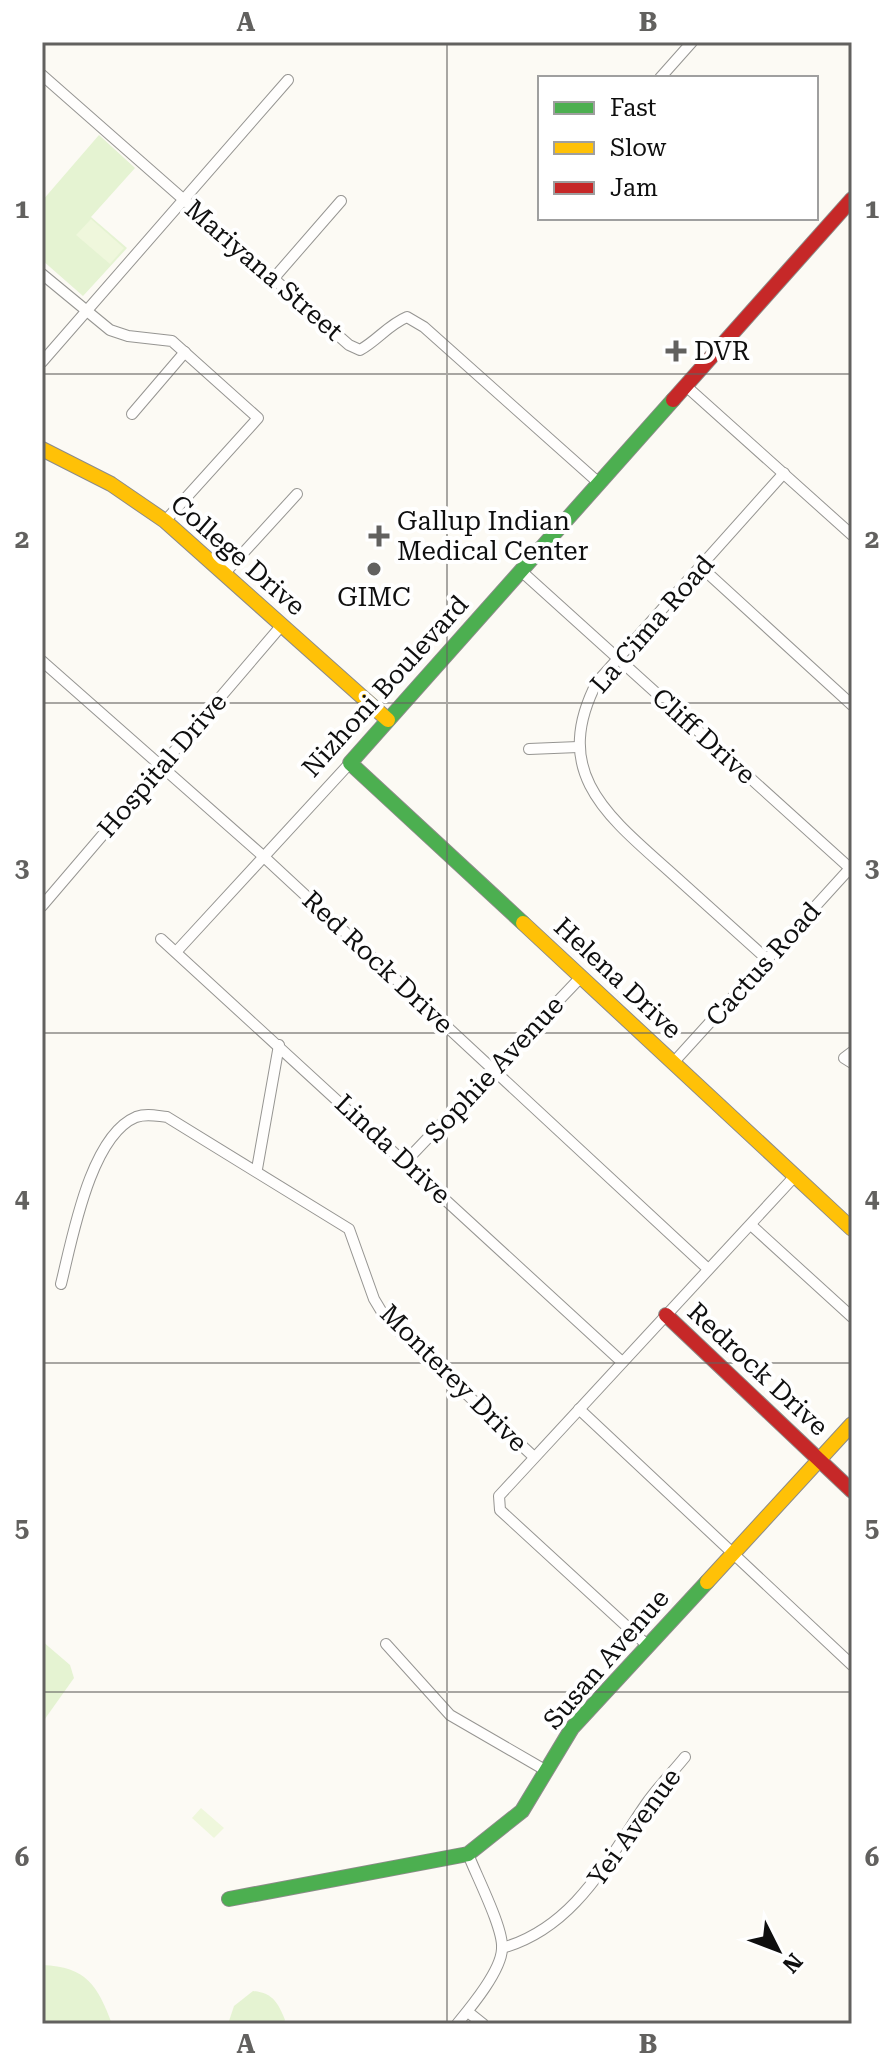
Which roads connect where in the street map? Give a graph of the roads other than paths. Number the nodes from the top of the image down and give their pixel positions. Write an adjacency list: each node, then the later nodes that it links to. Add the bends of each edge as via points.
1 (692, 42): 3 (street)
2 (42, 75): 6 (street, Mariyana Street)
3 (662, 76)
4 (288, 80): 6 (street)
5 (852, 199): 13 (main road, Nizhoni Boulevard)
6 (184, 200): 9 (street, Mariyana Street); 10 (street)
7 (341, 201): 9 (street)
8 (42, 274): 10 (street)
9 (274, 278): 17 (street, Mariyana Street, via 360,350 407,317 424,327)
10 (85, 312): 11 (street, via 110,330 172,341); 12 (street)
11 (185, 352): 14 (street); 19 (street, via 258,418)
12 (42, 362)
13 (687, 387): 16 (street); 17 (main road, Nizhoni Boulevard)
14 (132, 414)
15 (42, 449): 19 (main road, College Drive, via 111,484)
16 (784, 473): 20 (street); 21 (street, La Cima Road)
17 (600, 484): 22 (main road, Nizhoni Boulevard)
18 (297, 494): 23 (street)
19 (165, 521): 23 (main road, College Drive)
20 (851, 533)
21 (701, 567): 25 (street, La Cima Road); 27 (street)
22 (520, 570): 25 (street, Cliff Drive); 28 (main road, Nizhoni Boulevard)
23 (224, 574): 24 (main road, College Drive)
24 (282, 625): 28 (main road, College Drive); 32 (street, Hospital Drive)
25 (617, 658): 29 (street, La Cima Road, via 588,699); 34 (street, Cliff Drive)
26 (42, 661): 32 (street, Red Rock Drive)
27 (852, 705)
28 (388, 720): 31 (main road, Nizhoni Boulevard)
29 (578, 747): 30 (street); 38 (street, La Cima Road, via 596,799 619,826)
30 (529, 749)
31 (350, 763): 33 (street, Nizhoni Boulevard); 39 (main road, Helena Drive)
32 (161, 767): 33 (street, Red Rock Drive); 35 (street, Hospital Drive)
33 (263, 856): 37 (street, Nizhoni Boulevard); 42 (street, Red Rock Drive)
34 (851, 868): 38 (street, Cactus Road)
35 (42, 906)
36 (161, 939): 37 (street, Linda Drive)
37 (176, 952): 40 (street, Linda Drive)
38 (768, 960): 41 (street, Cactus Road)
39 (581, 977): 41 (main road, Helena Drive); 42 (street, Sophie Avenue)
40 (279, 1045): 43 (street, Linda Drive); 44 (street)
41 (673, 1063): 45 (main road, Helena Drive)
42 (494, 1069): 43 (street, Sophie Avenue); 48 (street, Red Rock Drive)
43 (406, 1161): 52 (street, Linda Drive)
44 (257, 1169): 49 (street, Monterey Drive, via 167,1117 134,1118 114,1134 81,1205); 55 (street, Monterey Drive, via 349,1229 386,1319)
45 (795, 1176): 46 (street); 47 (main road, Helena Drive)
46 (751, 1225): 48 (street); 51 (street)
47 (852, 1229)
48 (708, 1269): 50 (street)
49 (61, 1284)
50 (666, 1315): 52 (street); 56 (main road, Redrock Drive)
51 (852, 1317)
52 (622, 1362): 53 (street)
53 (579, 1409): 55 (street); 58 (street)
54 (852, 1424): 56 (main road, Susan Avenue)
55 (534, 1457): 60 (street, via 499,1496 500,1510)
56 (819, 1460): 57 (main road, Redrock Drive); 58 (main road, Susan Avenue)
57 (852, 1491)
58 (732, 1554): 60 (main road, Susan Avenue); 61 (street)
59 (386, 1644): 63 (street, via 450,1715)
60 (647, 1645): 63 (main road, Susan Avenue, via 572,1728)
61 (852, 1665)
62 (685, 1757): 66 (street, Yei Avenue, via 647,1803 591,1888 560,1917 518,1944)
63 (545, 1770): 64 (main road, Susan Avenue, via 522,1811)
64 (468, 1854): 65 (main road, Susan Avenue); 66 (street)
65 (229, 1899)
66 (502, 1948): 67 (street, via 491,1978)
67 (468, 2012): 68 (street); 69 (street)
68 (457, 2024)
69 (483, 2024)

